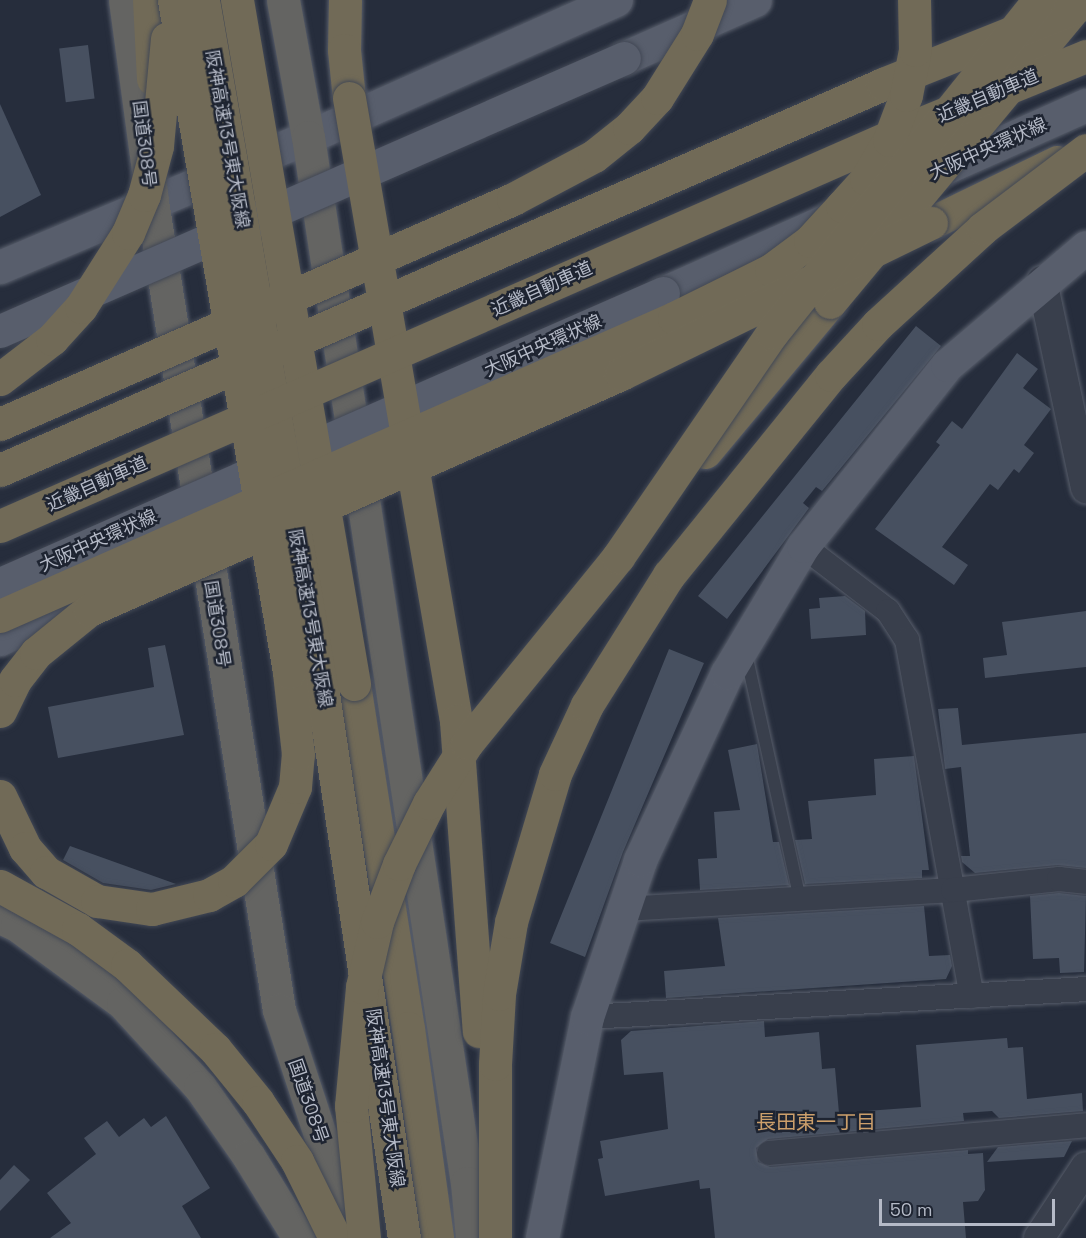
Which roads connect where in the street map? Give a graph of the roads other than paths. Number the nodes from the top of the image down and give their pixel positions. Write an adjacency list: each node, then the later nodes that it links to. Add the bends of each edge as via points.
1 (125, 0): 21 (highway, 国道308号)
2 (149, 0): 21 (highway)
3 (165, 0): 26 (highway, bridge, via 164,96 157,146 140,204 112,261 81,307 52,339)
4 (174, 0): 40 (highway, bridge, via 290,672 298,754 295,787 271,844 246,871 209,895 152,909 97,901 46,872 25,848)
5 (203, 0): 59 (highway, 阪神高速13号東大阪線, bridge, via 322,687)
6 (237, 0): 60 (highway, 阪神高速13号東大阪線, bridge, via 360,719)
7 (283, 0): 18 (highway)
8 (345, 0): 62 (highway, bridge, via 344,50 349,98 456,721 476,964)
9 (616, 0): 18 (main road)
10 (710, 0): 27 (highway, bridge, via 697,34 657,98 629,128 594,156 513,199)
11 (755, 0): 25 (main road, bridge)
12 (914, 0): 36 (highway, bridge, via 915,50 906,94 889,140 866,178 834,215 810,241 771,270 674,318)
13 (1039, 0): 34 (highway, bridge, via 772,333)
14 (1082, 0): 34 (highway, bridge)
15 (1086, 3): 28 (highway, bridge, via 883,84)
16 (1086, 56): 31 (highway, 近畿自動車道, bridge, via 912,127)
17 (1086, 105): 35 (main road, 大阪中央環状線, bridge)
18 (308, 137): 21 (main road); 30 (highway)
19 (1086, 149): 39 (highway, bridge, via 621,374 89,610 36,653 15,680); 63 (highway, bridge, via 982,228 878,324 831,375 669,575 587,705 555,774 511,922 499,994 495,1064)
20 (1086, 167): 30 (main road)
21 (152, 201): 23 (main road); 32 (highway, 国道308号)
22 (1086, 247): 24 (main road)
23 (0, 267)
24 (1042, 281): 29 (street); 33 (main road, via 947,365)
25 (0, 331)
26 (0, 379)
27 (0, 424)
28 (0, 470)
29 (1084, 470)
30 (361, 489): 32 (main road); 61 (highway)
31 (0, 526)
32 (205, 546): 37 (main road); 49 (highway, 国道308号)
33 (803, 546): 38 (main road); 43 (street, via 888,611 907,640)
34 (618, 557): 58 (highway, bridge, via 467,743 429,803 399,864 377,922 362,987 352,1083 355,1172)
35 (0, 584)
36 (0, 616)
37 (0, 639)
38 (744, 645): 44 (lane); 45 (main road, via 640,860)
39 (0, 711)
40 (0, 796)
41 (1086, 882): 43 (street, via 1059,879)
42 (0, 886): 56 (highway, bridge, via 78,929 127,965 207,1041 258,1102 297,1161)
43 (953, 890): 44 (street); 48 (street)
44 (800, 899): 45 (street)
45 (624, 909): 50 (main road)
46 (0, 917): 54 (highway, via 17,925 123,1003 200,1087)
47 (1086, 989): 48 (street)
48 (972, 996): 50 (street)
49 (279, 1010): 55 (highway); 57 (highway, 国道308号)
50 (586, 1017): 64 (main road)
51 (1086, 1125): 52 (street)
52 (769, 1153)
53 (1086, 1167): 65 (street)
54 (299, 1238)
55 (326, 1238)
56 (335, 1238)
57 (354, 1238)
58 (364, 1238)
59 (405, 1238)
60 (437, 1238)
61 (474, 1238)
62 (489, 1238)
63 (495, 1238)
64 (542, 1238)
65 (1039, 1238)

